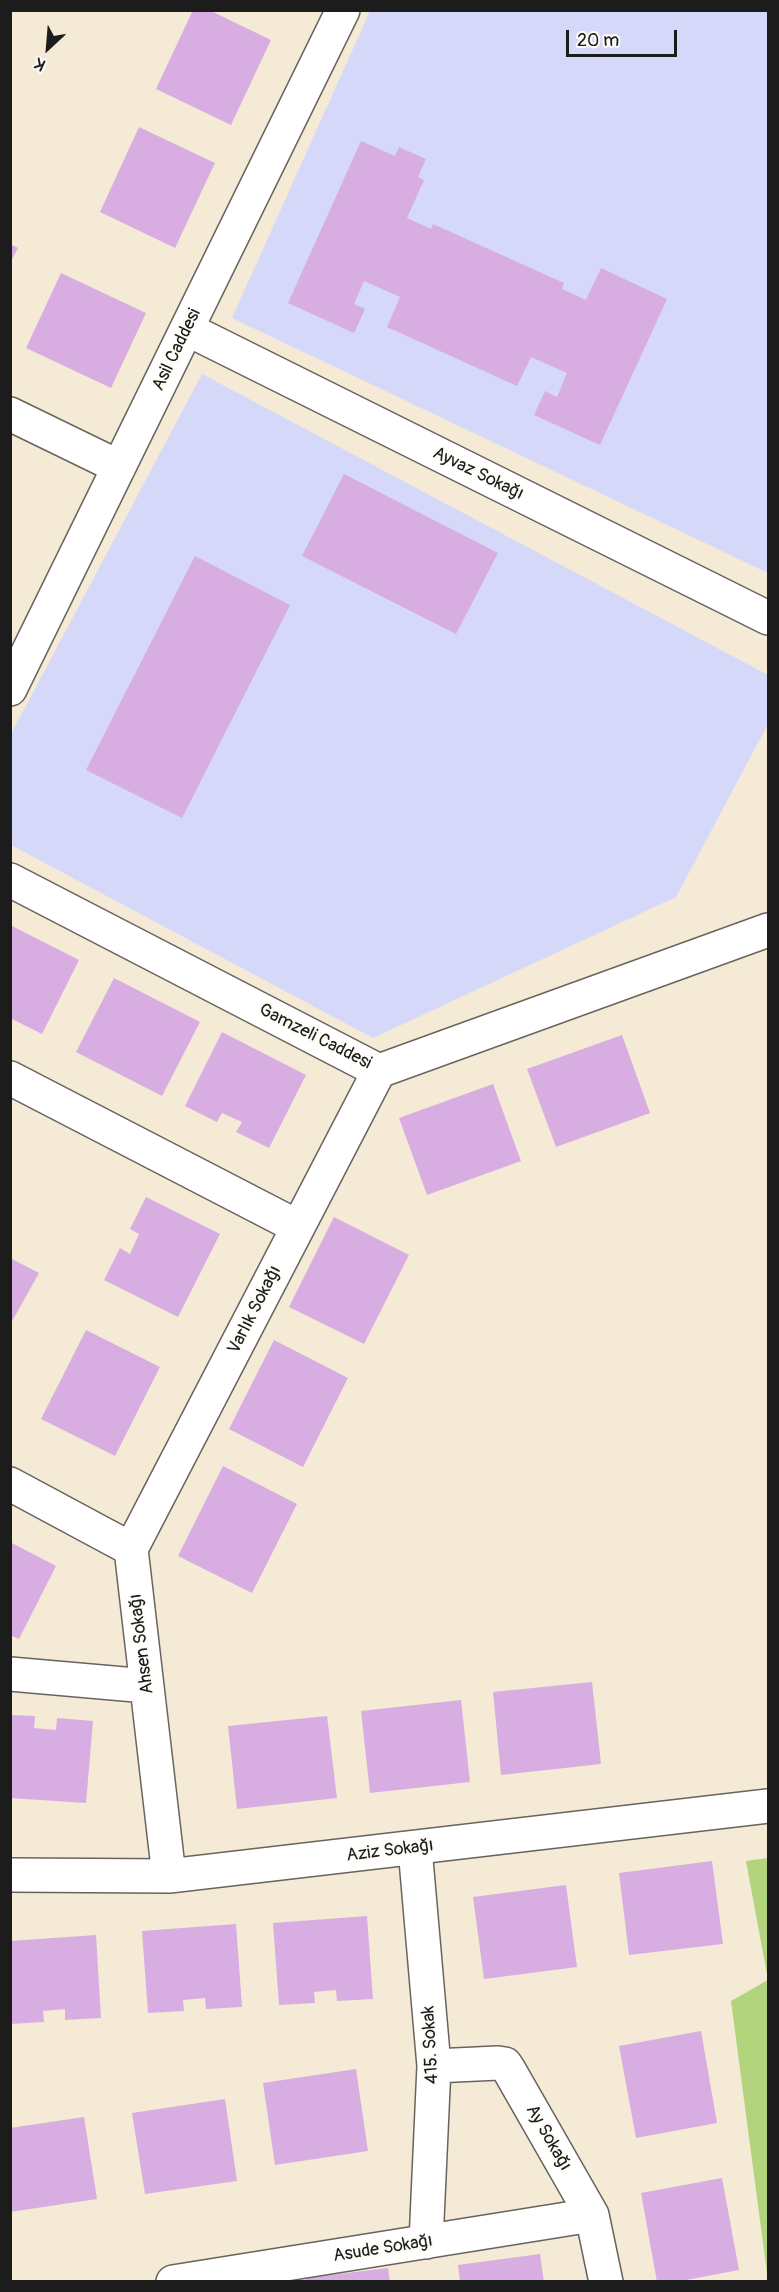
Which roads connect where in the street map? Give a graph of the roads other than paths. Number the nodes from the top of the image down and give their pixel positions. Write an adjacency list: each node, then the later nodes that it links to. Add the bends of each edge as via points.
1 (339, 12): 2 (street, Asil Caddesi)
2 (187, 329): 4 (street, Asil Caddesi); 5 (street, Ayvaz Sokağı)
3 (10, 414): 4 (street)
4 (119, 467): 6 (street, Asil Caddesi)
5 (768, 618)
6 (10, 689)
7 (10, 880): 9 (street, Gamzeli Caddesi)
8 (768, 930): 9 (street, Gamzeli Caddesi)
9 (379, 1071): 11 (street, Varlık Sokağı)
10 (10, 1078): 11 (street)
11 (298, 1227): 13 (street, Varlık Sokağı)
12 (10, 1484): 13 (street)
13 (131, 1549): 15 (street, Ahsen Sokağı)
14 (10, 1674): 15 (street)
15 (147, 1686): 19 (street, Ahsen Sokağı)
16 (768, 1806): 17 (street, Aziz Sokağı)
17 (415, 1848): 19 (street, Aziz Sokağı); 20 (street, 415. Sokak)
18 (10, 1875): 19 (street, Aziz Sokağı)
19 (169, 1876)
20 (434, 2066): 21 (street, Ay Sokağı, via 505,2064); 22 (street, 415. Sokak)
21 (592, 2215): 22 (street, Asude Sokağı); 25 (street, Ay Sokağı)
22 (426, 2242): 23 (street, Asude Sokağı)
23 (244, 2276): 24 (street, Asude Sokağı)
24 (173, 2282)
25 (606, 2282)

